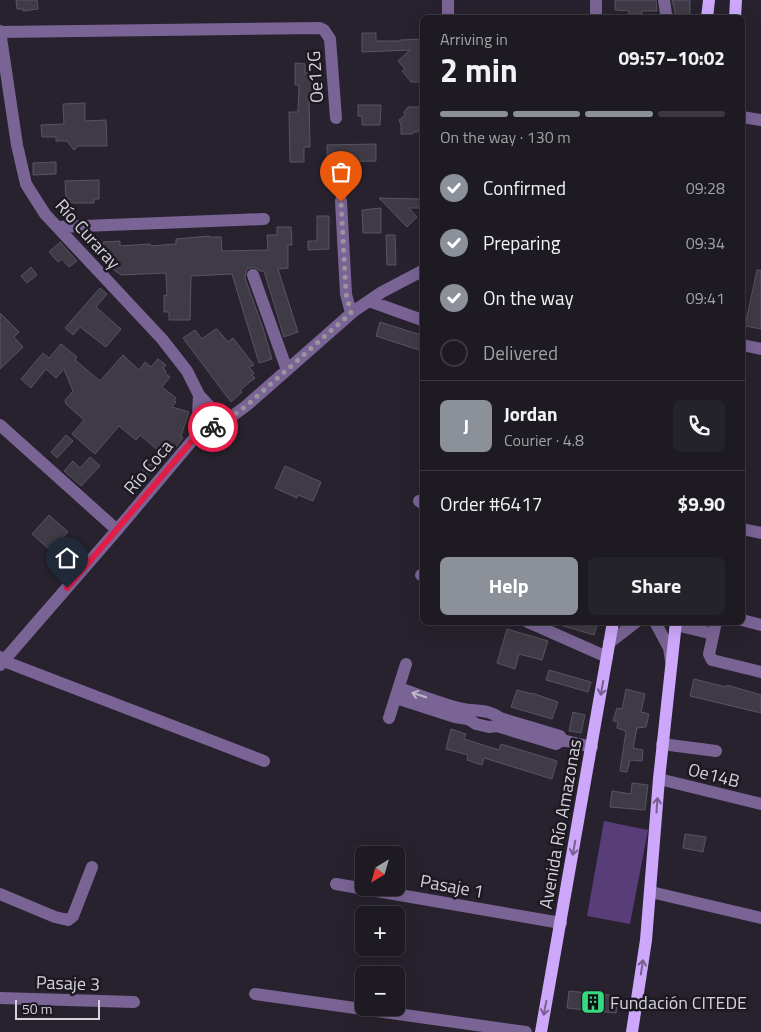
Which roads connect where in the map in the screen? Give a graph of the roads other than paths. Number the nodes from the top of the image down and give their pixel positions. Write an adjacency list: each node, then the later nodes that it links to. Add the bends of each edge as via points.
1 (448, 0): 6 (street)
2 (596, 0): 7 (street)
3 (664, 0): 8 (street)
4 (709, 0): 9 (main road)
5 (736, 0): 10 (main road)
6 (448, 15)
7 (596, 15)
8 (666, 15)
9 (707, 15)
10 (735, 15)
11 (0, 32): 12 (street, Río Curaray); 14 (street, Oe12G, via 320,28 330,38)
12 (4, 91): 18 (street, Río Curaray, via 26,184)
13 (745, 117): 15 (street)
14 (336, 118)
15 (761, 120)
16 (341, 202): 22 (street, via 346,294)
17 (264, 219): 18 (street)
18 (58, 227): 27 (street, Río Curaray, via 162,339 187,371)
19 (420, 272): 21 (street, Río Coca)
20 (253, 275): 26 (street)
21 (369, 301): 22 (street, Río Coca); 23 (street)
22 (351, 313): 26 (street, Río Coca)
23 (420, 319)
24 (745, 346): 25 (street)
25 (761, 350)
26 (287, 370): 28 (street, Río Coca)
27 (199, 395): 28 (street, via 216,413); 30 (street, Río Curaray)
28 (230, 418): 30 (street, Río Coca)
29 (0, 425): 31 (street)
30 (197, 435): 31 (street, Río Coca)
31 (118, 530): 45 (street, Río Coca)
32 (745, 530): 33 (street)
33 (761, 533)
34 (745, 621): 41 (street)
35 (535, 625): 44 (street)
36 (612, 625): 43 (main road, Avenida Río Amazonas)
37 (632, 625): 43 (street)
38 (657, 625): 46 (street, via 669,648)
39 (676, 625): 46 (main road)
40 (686, 625): 42 (street)
41 (761, 625)
42 (715, 628): 48 (street, via 709,654 713,661)
43 (609, 643): 44 (main road, Avenida Río Amazonas)
44 (607, 657): 52 (main road, Avenida Río Amazonas, one-way to 52)
45 (1, 661): 54 (street)
46 (671, 661): 51 (main road)
47 (406, 664): 49 (street)
48 (761, 672)
49 (398, 693): 50 (street); 52 (street, via 469,715 476,724 489,727 499,722 532,732 556,744 562,740)
50 (389, 718)
51 (662, 744): 53 (street); 55 (main road)
52 (592, 747): 62 (main road, Avenida Río Amazonas, one-way to 62)
53 (716, 751)
54 (264, 761)
55 (659, 779): 56 (street, Oe14B); 59 (main road, one-way to 55)
56 (761, 804)
57 (92, 867): 60 (street, via 74,916 68,920)
58 (336, 884): 62 (street, Pasaje 1)
59 (651, 892): 61 (street); 68 (main road, one-way to 59)
60 (0, 894)
61 (761, 918)
62 (561, 924): 67 (main road, Avenida Río Amazonas, one-way to 67)
63 (255, 994): 66 (street)
64 (0, 998): 65 (street, Pasaje 3)
65 (134, 1002)
66 (526, 1032)
67 (541, 1032)
68 (632, 1032)

